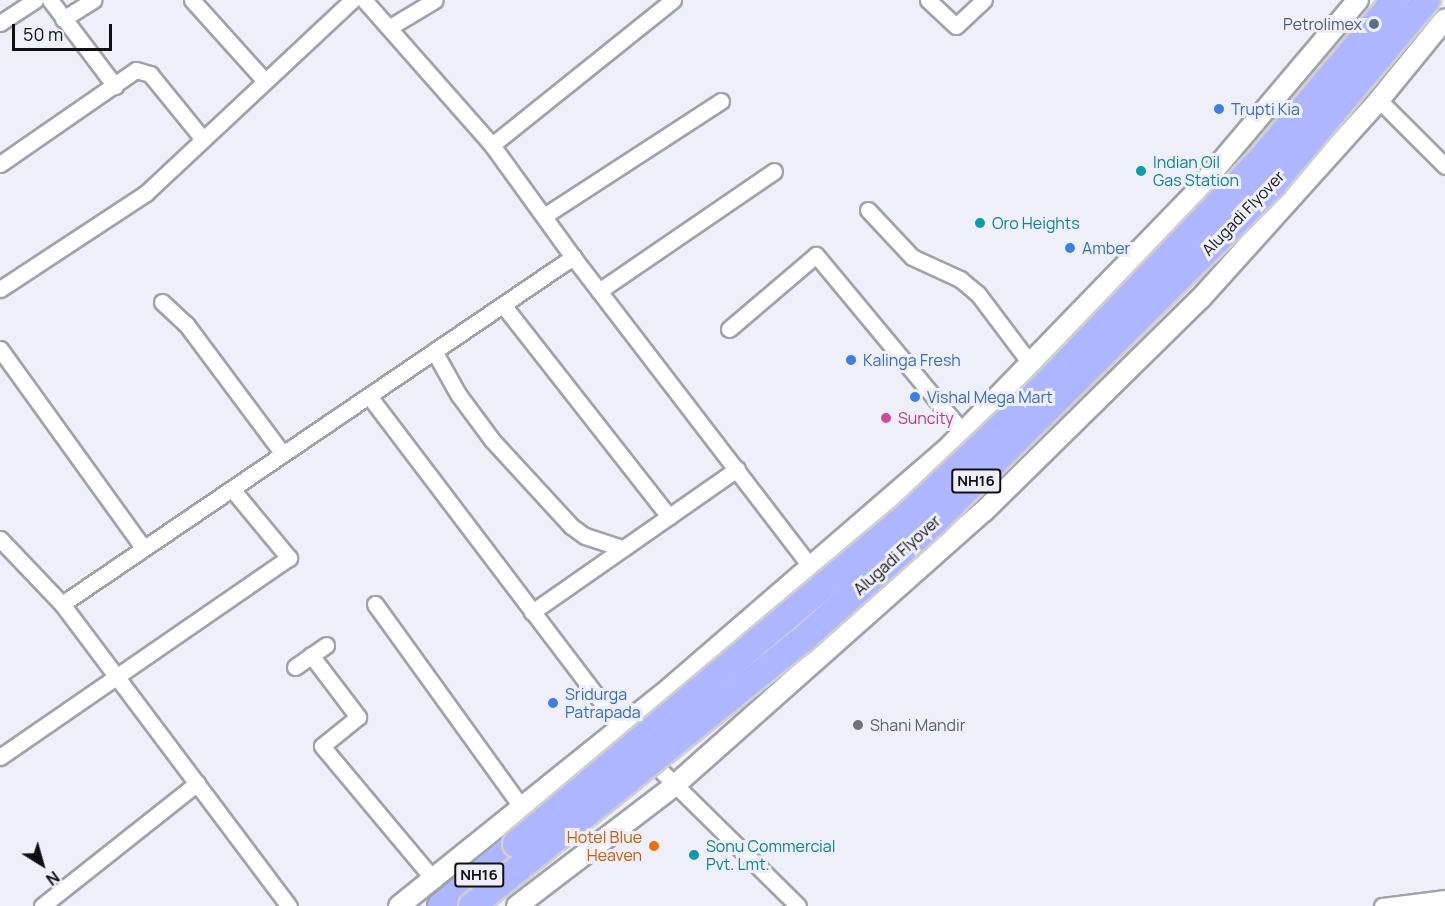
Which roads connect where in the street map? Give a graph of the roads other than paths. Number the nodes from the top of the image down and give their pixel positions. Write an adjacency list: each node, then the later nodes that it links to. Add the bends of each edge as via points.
1 (35, 0): 16 (street)
2 (50, 0): 14 (street)
3 (93, 0): 14 (street)
4 (192, 0): 18 (street)
5 (352, 0): 18 (street)
6 (364, 0): 17 (street)
7 (435, 0): 17 (street)
8 (673, 0): 23 (street)
9 (928, 0): 10 (street, via 956,26)
10 (984, 0)
11 (1359, 0): 37 (street, via 1194,194)
12 (1395, 0): 65 (highway, Alugadi Flyover / NH16, bridge, via 1263,157 1150,279 917,506 774,631)
13 (1427, 0): 66 (highway, Alugadi Flyover / NH16, bridge, via 1273,184 934,522 801,641)
14 (63, 19): 19 (street)
15 (1445, 19): 21 (street)
16 (0, 23)
17 (390, 27): 23 (street)
18 (264, 80): 22 (street)
19 (115, 86): 22 (street, via 136,70 144,70); 24 (street)
20 (721, 100): 28 (street)
21 (1379, 100): 25 (street); 58 (street, via 1200,299 983,512)
22 (202, 138): 30 (street, via 146,193)
23 (492, 146): 28 (street)
24 (0, 164)
25 (1445, 166)
26 (774, 171): 31 (street)
27 (868, 210): 37 (street, via 912,257 960,279 978,294)
28 (544, 216): 29 (street)
29 (573, 257): 31 (street); 33 (street)
30 (0, 289)
31 (599, 291): 41 (street)
32 (162, 302): 40 (street, via 186,324)
33 (503, 305): 36 (street); 43 (street)
34 (729, 329): 39 (street, via 816,255)
35 (0, 349): 46 (street)
36 (434, 351): 38 (street); 45 (street, via 458,394 492,440 571,526 585,536)
37 (1030, 363): 39 (street)
38 (369, 396): 40 (street); 50 (street)
39 (963, 432): 47 (street)
40 (283, 454): 42 (street)
41 (736, 469): 43 (street); 47 (street)
42 (232, 489): 46 (street); 54 (street, via 289,558)
43 (669, 517): 45 (street)
44 (2, 546): 48 (street)
45 (623, 548): 50 (street)
46 (144, 549): 48 (street)
47 (811, 567): 55 (street)
48 (62, 604): 54 (street)
49 (375, 604): 59 (street)
50 (532, 612): 55 (street)
51 (326, 645): 52 (street)
52 (311, 655): 53 (street); 60 (street, via 358,717 322,746)
53 (295, 667)
54 (117, 677): 56 (street); 57 (street)
55 (620, 729): 58 (street); 59 (street)
56 (0, 757)
57 (197, 783): 62 (street); 63 (street)
58 (675, 785): 67 (street); 68 (street)
59 (523, 809): 60 (street)
60 (434, 880): 64 (street)
61 (1445, 898): 69 (street)
62 (42, 906)
63 (289, 906)
64 (399, 906)
65 (441, 906)
66 (472, 906)
67 (518, 906)
68 (798, 906)
69 (1382, 906)

